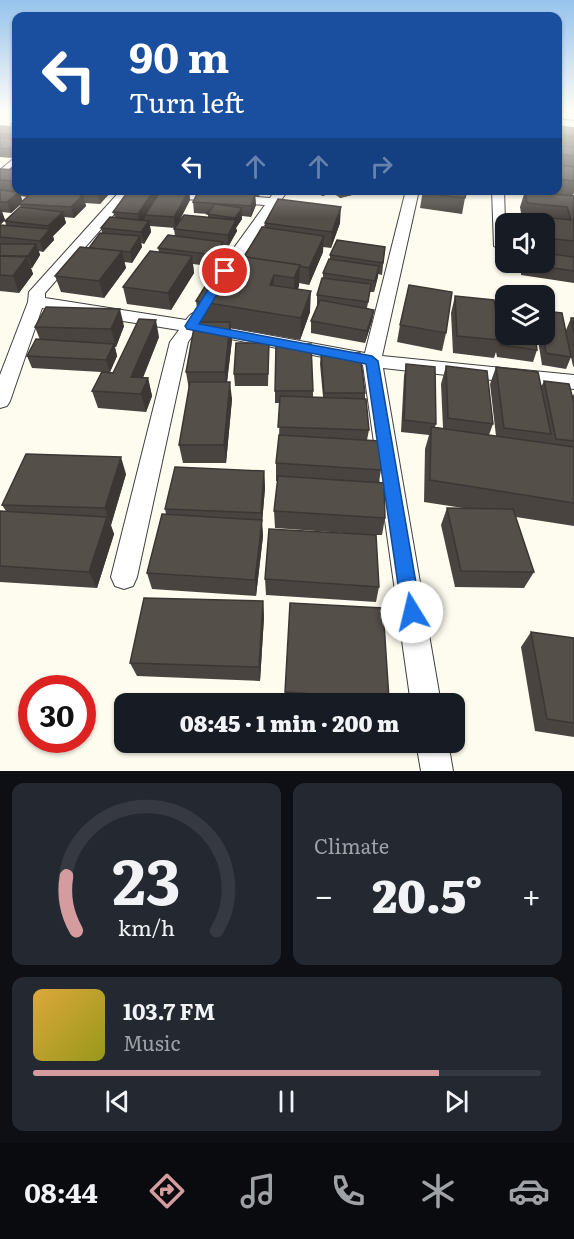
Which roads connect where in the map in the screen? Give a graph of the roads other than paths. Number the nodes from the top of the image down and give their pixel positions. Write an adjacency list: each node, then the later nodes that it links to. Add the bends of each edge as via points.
1 (12, 166): 2 (street)
2 (0, 176)
3 (124, 195): 10 (street, via 37,292)
4 (248, 195): 7 (street)
5 (412, 195): 12 (street)
6 (498, 195): 8 (street)
7 (278, 196): 9 (street)
8 (499, 213)
9 (213, 289)
10 (36, 302): 11 (street); 14 (street)
11 (197, 317): 12 (street); 15 (street, via 179,342)
12 (372, 361): 13 (street); 16 (street)
13 (574, 382)
14 (0, 400)
15 (124, 577)
16 (424, 693)
17 (434, 753): 18 (street)
18 (437, 771)

